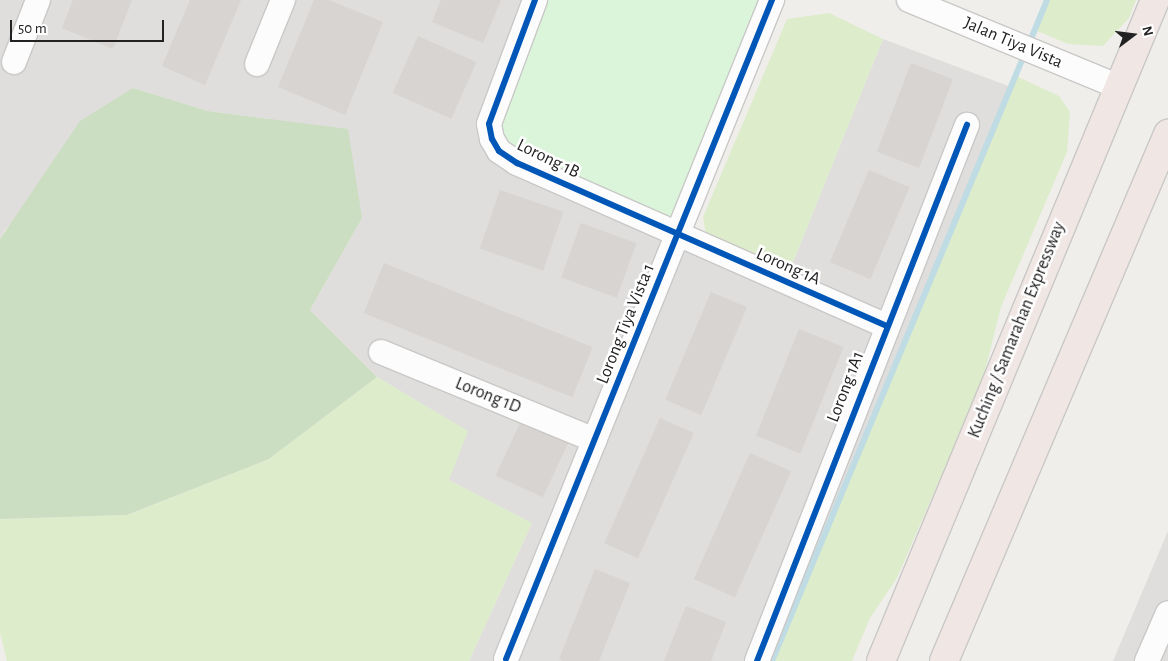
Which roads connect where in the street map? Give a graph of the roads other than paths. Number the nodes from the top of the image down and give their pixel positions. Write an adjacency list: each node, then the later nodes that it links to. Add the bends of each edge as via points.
1 (38, 0): 7 (street)
2 (283, 0): 8 (street)
3 (535, 0): 12 (street, Lorong 1B, via 489,124 499,151 517,163)
4 (772, 0): 12 (street, Lorong Tiya Vista 1)
5 (909, 0): 9 (street, Jalan Tiya Vista)
6 (1155, 0): 9 (highway, Kuching / Samarahan Expressway)
7 (14, 62)
8 (257, 64)
9 (1116, 86): 16 (highway, Kuching / Samarahan Expressway)
10 (967, 125): 13 (street, Lorong 1A1)
11 (1168, 134): 22 (highway)
12 (678, 235): 13 (street, Lorong 1A); 15 (street, Lorong Tiya Vista 1)
13 (886, 326): 19 (street, Lorong 1A1)
14 (381, 352): 15 (street, Lorong 1D)
15 (595, 440): 18 (street, Lorong Tiya Vista 1)
16 (912, 585): 20 (highway, via 896,594 891,601); 21 (highway, Kuching / Samarahan Expressway)
17 (1168, 613): 23 (street)
18 (506, 659)
19 (756, 661)
20 (863, 661)
21 (881, 661)
22 (944, 661)
23 (1147, 661)

